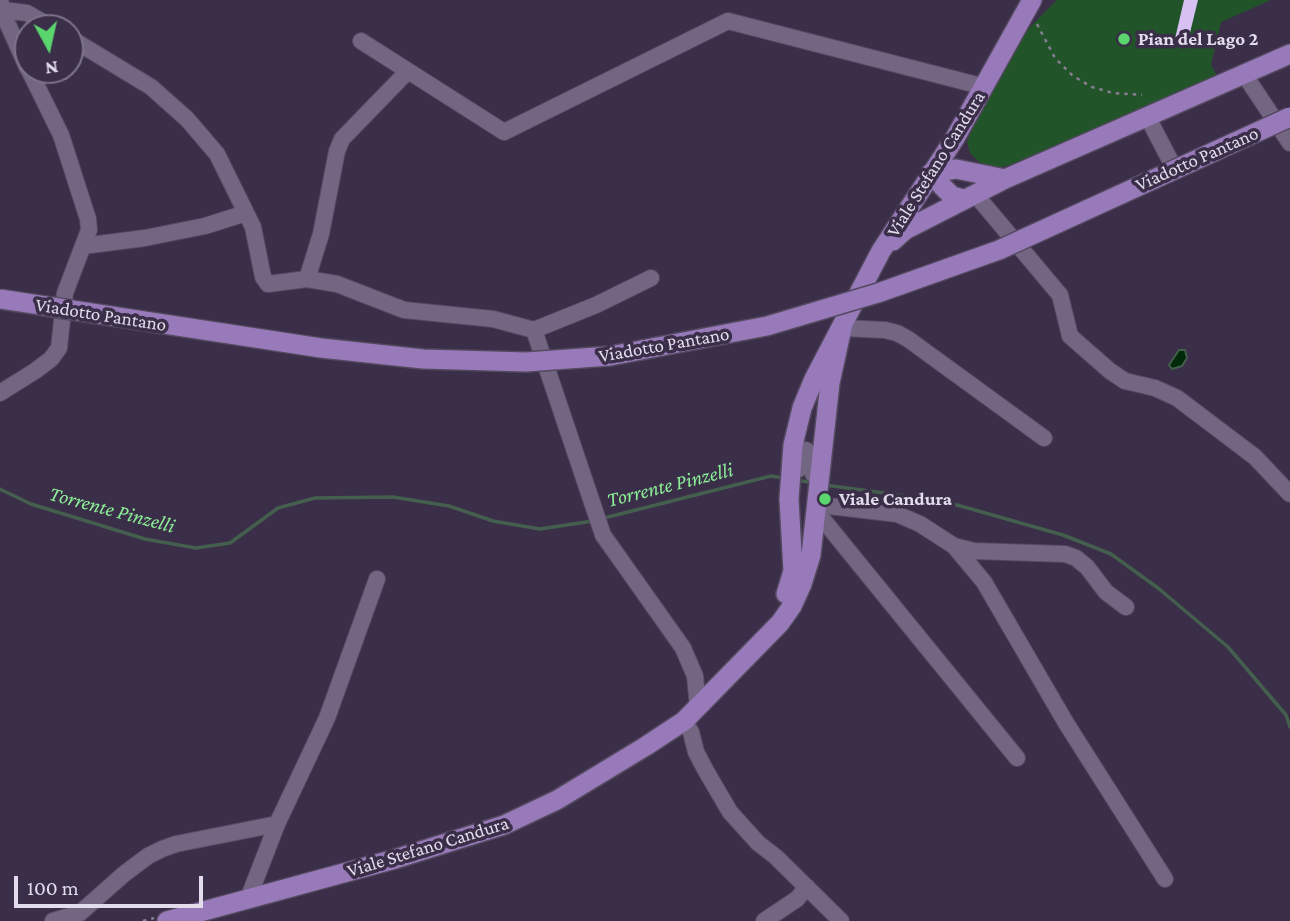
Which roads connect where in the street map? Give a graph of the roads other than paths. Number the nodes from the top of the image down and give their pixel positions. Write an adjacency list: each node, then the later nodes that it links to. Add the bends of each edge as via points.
1 (1030, 4): 11 (main road, Viale Stefano Candura)
2 (1, 5): 3 (street); 4 (street)
3 (29, 14)
4 (14, 36)
5 (361, 41): 8 (street)
6 (84, 46): 21 (street, via 151,87 187,119 217,154)
7 (1290, 54): 9 (main road)
8 (408, 71): 11 (street, via 504,132 728,21); 25 (street, via 342,139)
9 (1244, 74): 12 (main road); 15 (street)
10 (36, 84): 22 (street, via 61,135 88,219)
11 (985, 87): 14 (main road, Viale Stefano Candura)
12 (1147, 116): 16 (street); 19 (main road)
13 (1290, 117): 26 (main road, Viadotto Pantano, bridge, via 999,250 878,293 766,326 610,356 526,362 424,359 321,348)
14 (955, 138): 17 (main road); 18 (main road, Viale Stefano Candura)
15 (1290, 143)
16 (1170, 160)
17 (972, 172): 18 (main road); 19 (main road)
18 (931, 173): 20 (main road, via 952,195); 23 (main road, Viale Stefano Candura)
19 (1005, 179): 20 (main road)
20 (969, 197): 23 (main road, via 905,230); 32 (street, via 1060,295 1070,336 1125,381 1177,398 1255,457)
21 (246, 213): 22 (street, via 205,226); 25 (street, via 268,284)
22 (83, 246): 29 (street, via 61,314 59,348 51,359)
23 (881, 251): 27 (main road, Viale Stefano Candura)
24 (651, 278): 28 (street)
25 (307, 279): 28 (street, via 337,284 404,310 494,319)
26 (0, 299)
27 (842, 328): 30 (street, via 897,332); 31 (main road, Viale Stefano Candura); 31 (main road, Viale Stefano Candura, via 814,379 793,445)
28 (534, 330): 37 (street, via 603,535 683,648 695,676)
29 (0, 393)
30 (1044, 438)
31 (805, 482): 33 (street, via 829,506 897,514); 36 (main road, Viale Stefano Candura, via 793,571 784,601); 36 (main road, Viale Stefano Candura, via 811,555 792,606); 38 (street)
32 (1290, 494)
33 (954, 546): 35 (street, via 974,551 1065,554 1087,567 1106,592); 40 (street, via 984,582)
34 (377, 579): 39 (street, via 327,718)
35 (1126, 607)
36 (762, 642): 37 (main road, Viale Stefano Candura)
37 (691, 714): 41 (street, via 706,771 730,812); 42 (main road, Viale Stefano Candura, via 557,800 504,825)
38 (1017, 758)
39 (276, 824): 42 (street); 44 (street, via 162,849 124,874 80,913)
40 (1165, 879)
41 (807, 887): 45 (street); 46 (street)
42 (248, 899): 43 (main road, Viale Stefano Candura)
43 (162, 919)
44 (53, 921)
45 (764, 921)
46 (841, 921)

